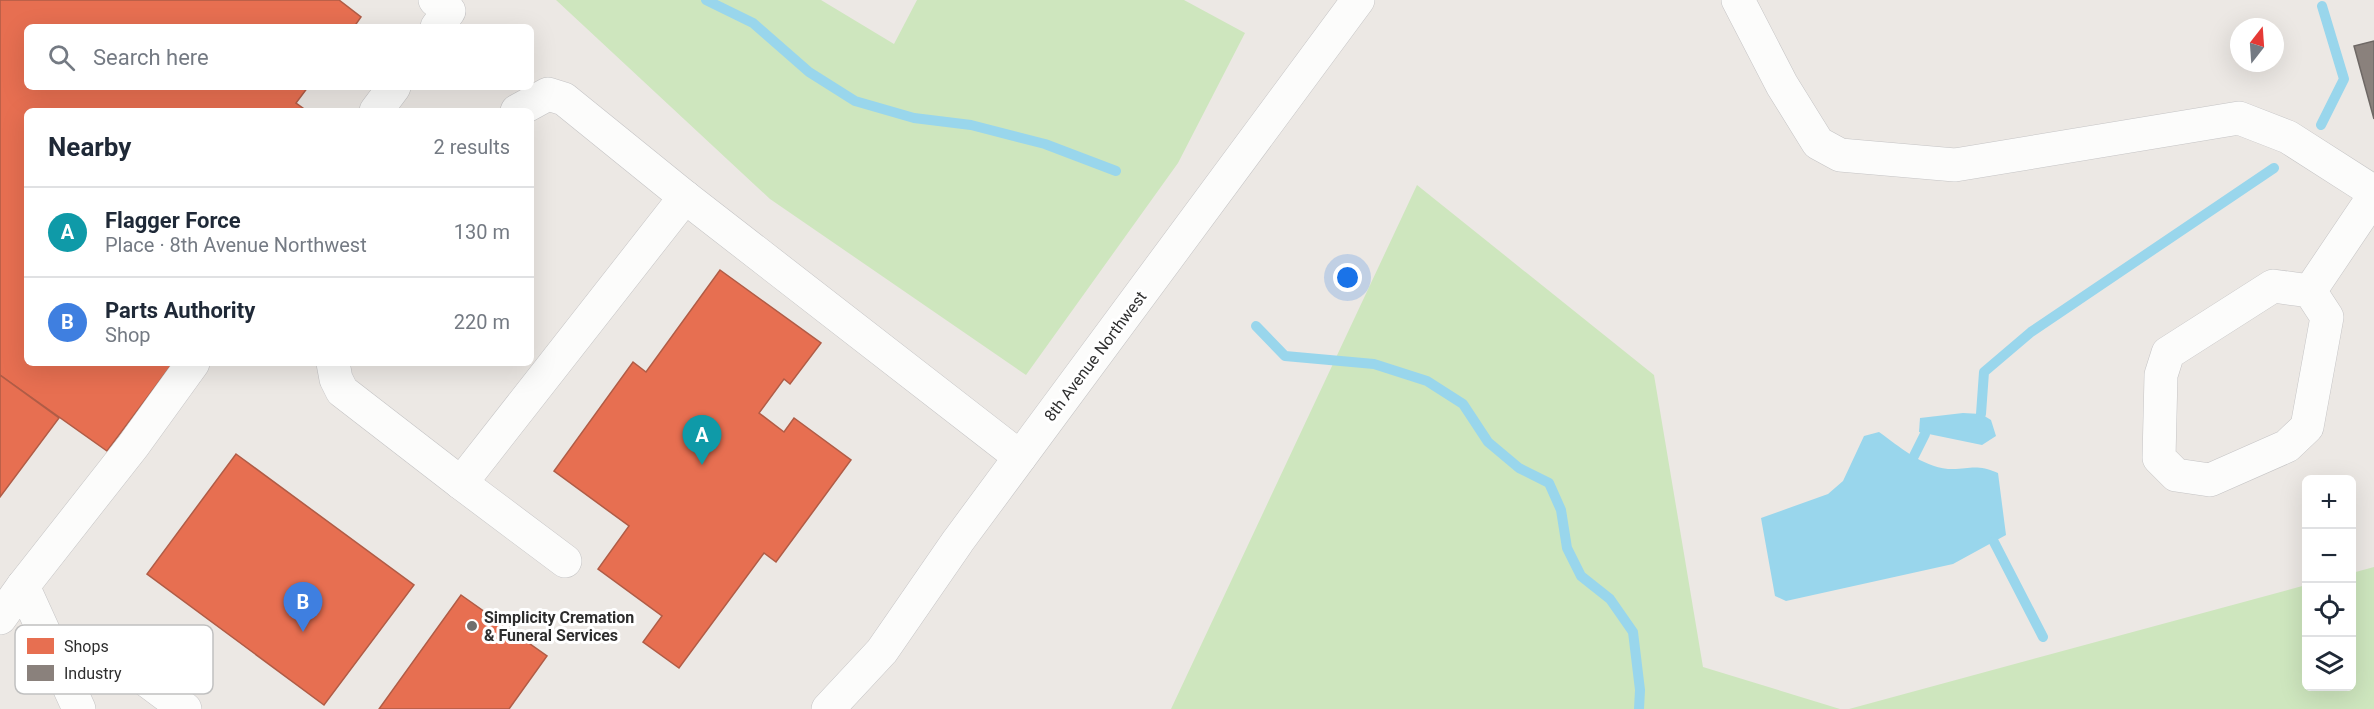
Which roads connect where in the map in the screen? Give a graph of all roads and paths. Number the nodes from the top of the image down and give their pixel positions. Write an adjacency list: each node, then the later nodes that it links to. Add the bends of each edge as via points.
1 (435, 0): 4 (street, via 449,11)
2 (1358, 0): 13 (street, 8th Avenue Northwest)
3 (1738, 0): 8 (street, via 1782,85 1818,143 1840,154 1955,165 2239,118 2288,137)
4 (439, 24)
5 (392, 90): 6 (street)
6 (378, 108)
7 (522, 108): 9 (street, via 548,94 564,99)
8 (2374, 194): 10 (street)
9 (684, 197): 13 (street); 14 (street)
10 (2310, 291): 10 (street, via 2274,286 2169,354 2161,375 2160,458 2176,475 2211,480 2287,446 2307,427 2327,317)
11 (191, 366): 16 (street)
12 (334, 366): 14 (street, via 342,391)
13 (1020, 457): 23 (street, 8th Avenue Northwest, via 882,651)
14 (461, 483): 15 (street)
15 (565, 561)
16 (23, 586): 17 (street); 18 (street)
17 (0, 618)
18 (40, 625)
19 (72, 694): 21 (street)
20 (165, 694): 22 (street)
21 (79, 709)
22 (185, 709)
23 (828, 709)

